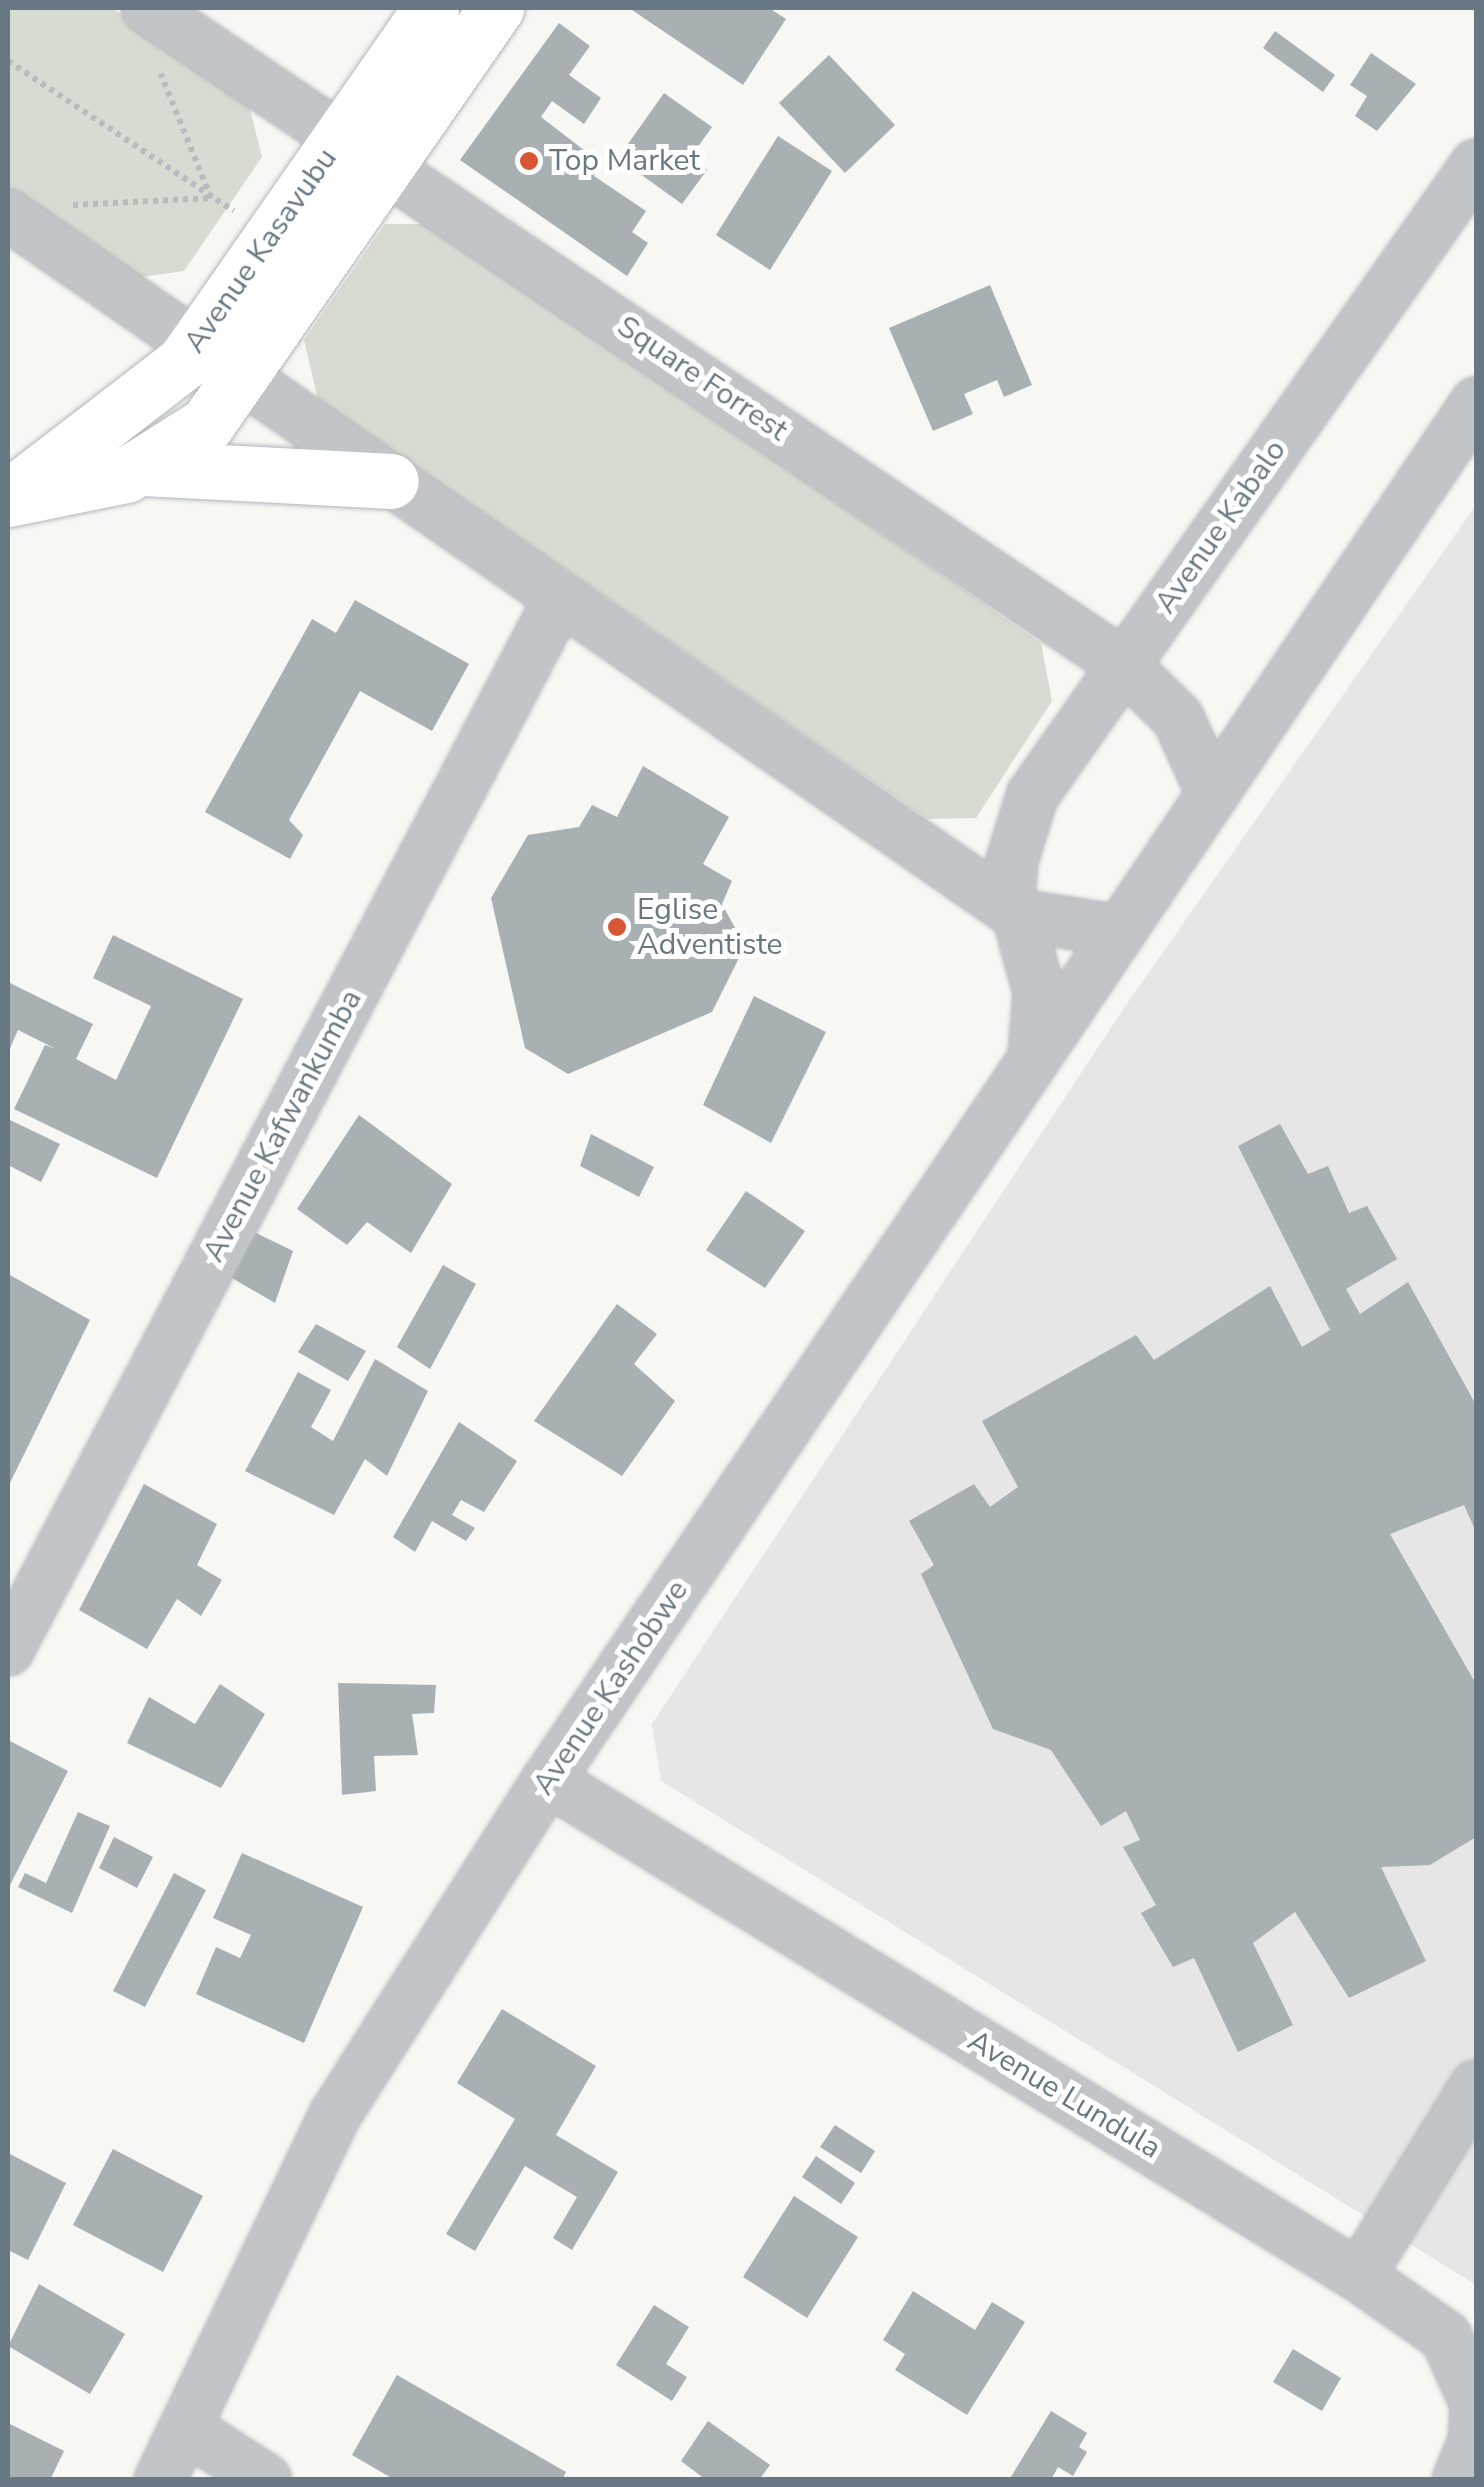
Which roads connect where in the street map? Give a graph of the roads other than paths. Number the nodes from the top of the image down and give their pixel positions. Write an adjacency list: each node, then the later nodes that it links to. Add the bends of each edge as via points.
1 (147, 8): 4 (street, Square Forrest)
2 (431, 8): 4 (main road, Avenue Kasavubu)
3 (496, 8): 6 (main road, Avenue Kasavubu)
4 (342, 134): 6 (street, Square Forrest); 8 (main road, Avenue Kasavubu)
5 (1476, 164): 15 (street, Avenue Kabalo)
6 (389, 168): 9 (main road, Avenue Kasavubu); 15 (street, Square Forrest)
7 (8, 215): 8 (street)
8 (198, 345): 9 (street); 13 (main road, Avenue Kasavubu, via 170,376)
9 (245, 378): 11 (main road, Avenue Kasavubu, via 194,435); 12 (street)
10 (1476, 403): 16 (street)
11 (144, 468): 12 (main road); 13 (main road)
12 (391, 481): 14 (street)
13 (8, 498)
14 (558, 602): 17 (street); 20 (street, Avenue Kafwankumba)
15 (1124, 665): 16 (street, Square Forrest, via 1178,718); 17 (street, Avenue Kabalo, via 1032,796 1012,862)
16 (1212, 793): 18 (street)
17 (1013, 911): 18 (street); 19 (street, via 1039,992)
18 (1120, 931): 19 (street, Avenue Kashobwe)
19 (1034, 1059): 21 (street, Avenue Kashobwe)
20 (8, 1650)
21 (548, 1780): 23 (street, Avenue Lundula); 25 (street, Avenue Kashobwe, via 335,2115)
22 (1476, 2086): 23 (street)
23 (1359, 2276): 24 (street, Avenue Lundula)
24 (1462, 2332): 28 (street, Avenue Lundula, via 1476,2404 1474,2441)
25 (186, 2428): 26 (street, Avenue Kashobwe); 27 (street)
26 (160, 2480)
27 (266, 2480)
28 (1458, 2480)

